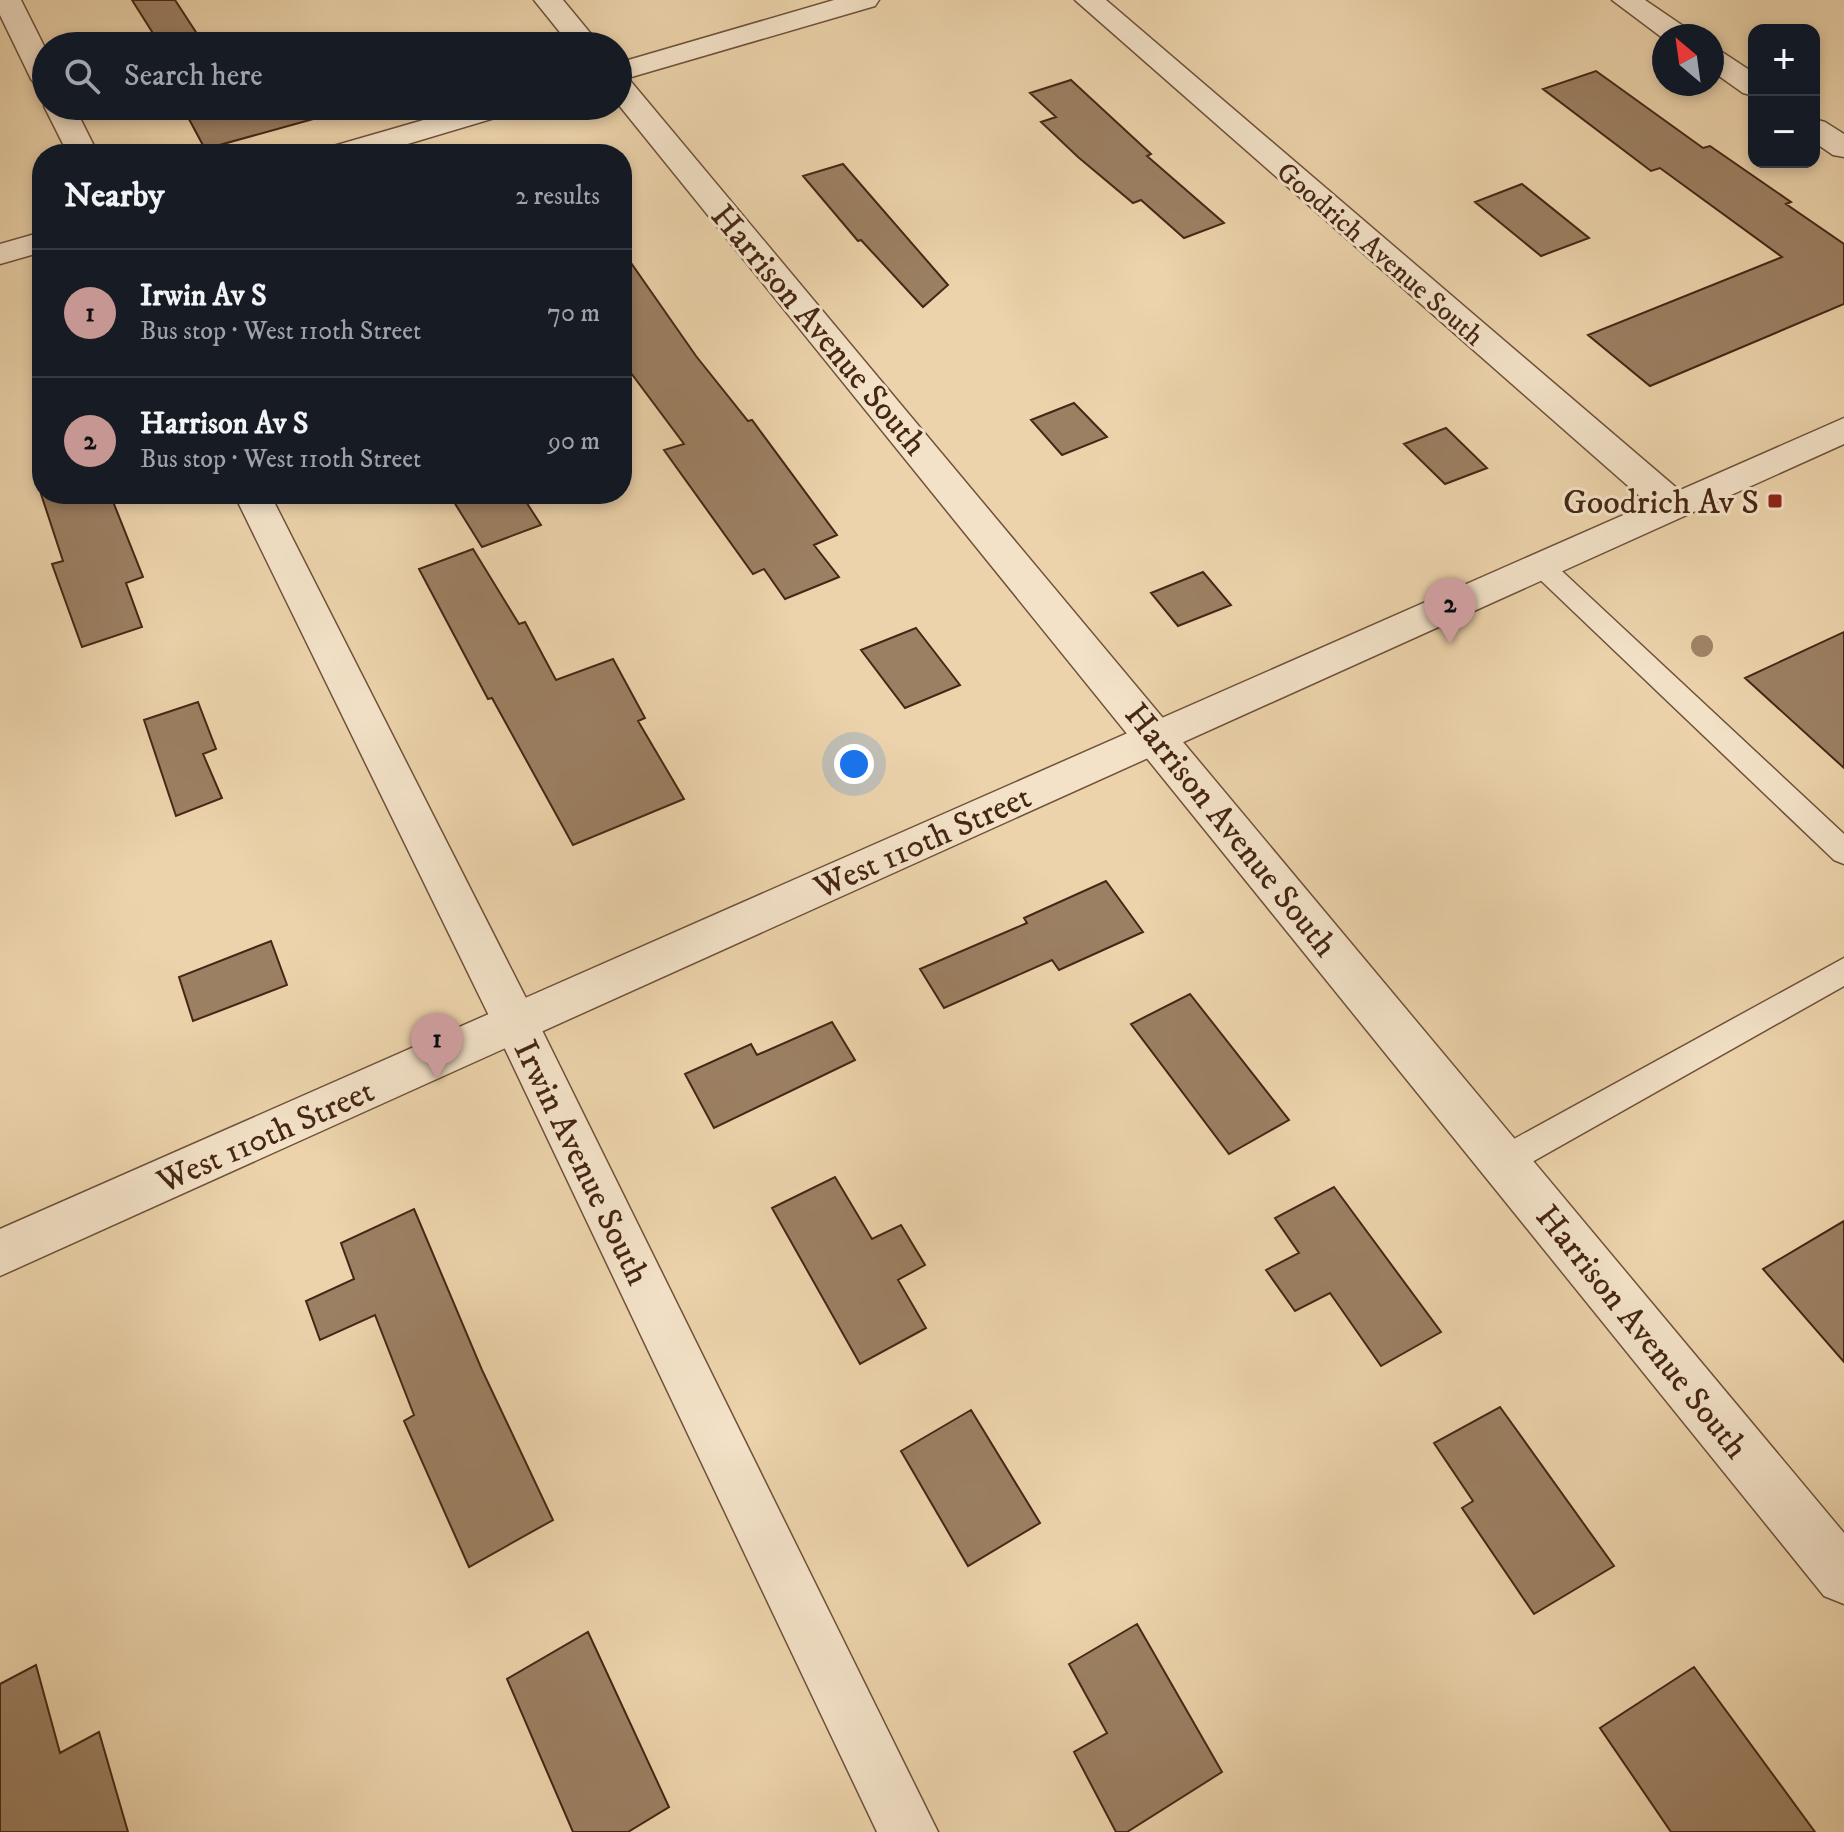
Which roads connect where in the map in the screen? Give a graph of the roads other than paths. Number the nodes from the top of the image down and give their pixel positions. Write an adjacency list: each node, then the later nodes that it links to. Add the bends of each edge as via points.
1 (7, 0): 8 (street)
2 (548, 0): 7 (street)
3 (865, 0): 10 (street)
4 (1089, 0): 23 (street, Goodrich Avenue South)
5 (1626, 0): 6 (street)
6 (1661, 24)
7 (574, 32)
8 (32, 51)
9 (1724, 66): 11 (street)
10 (632, 68)
11 (1748, 83)
12 (632, 102): 25 (street, Harrison Avenue South)
13 (66, 120): 16 (street)
14 (456, 120): 17 (street)
15 (1820, 132): 18 (street)
16 (78, 144)
17 (375, 144)
18 (1844, 148)
19 (32, 245): 20 (street)
20 (0, 254)
21 (1844, 430): 23 (street, West 110th Street)
22 (257, 504): 28 (street, Irwin Avenue South)
23 (1673, 505): 24 (street, West 110th Street)
24 (1540, 565): 25 (street, West 110th Street); 26 (lane)
25 (1156, 736): 28 (street, West 110th Street); 29 (street, Harrison Avenue South)
26 (1844, 852)
27 (1844, 971): 29 (lane)
28 (516, 1024): 30 (street, West 110th Street); 32 (street, Irwin Avenue South)
29 (1504, 1161): 31 (street, Harrison Avenue South)
30 (0, 1253)
31 (1844, 1576)
32 (908, 1832)

